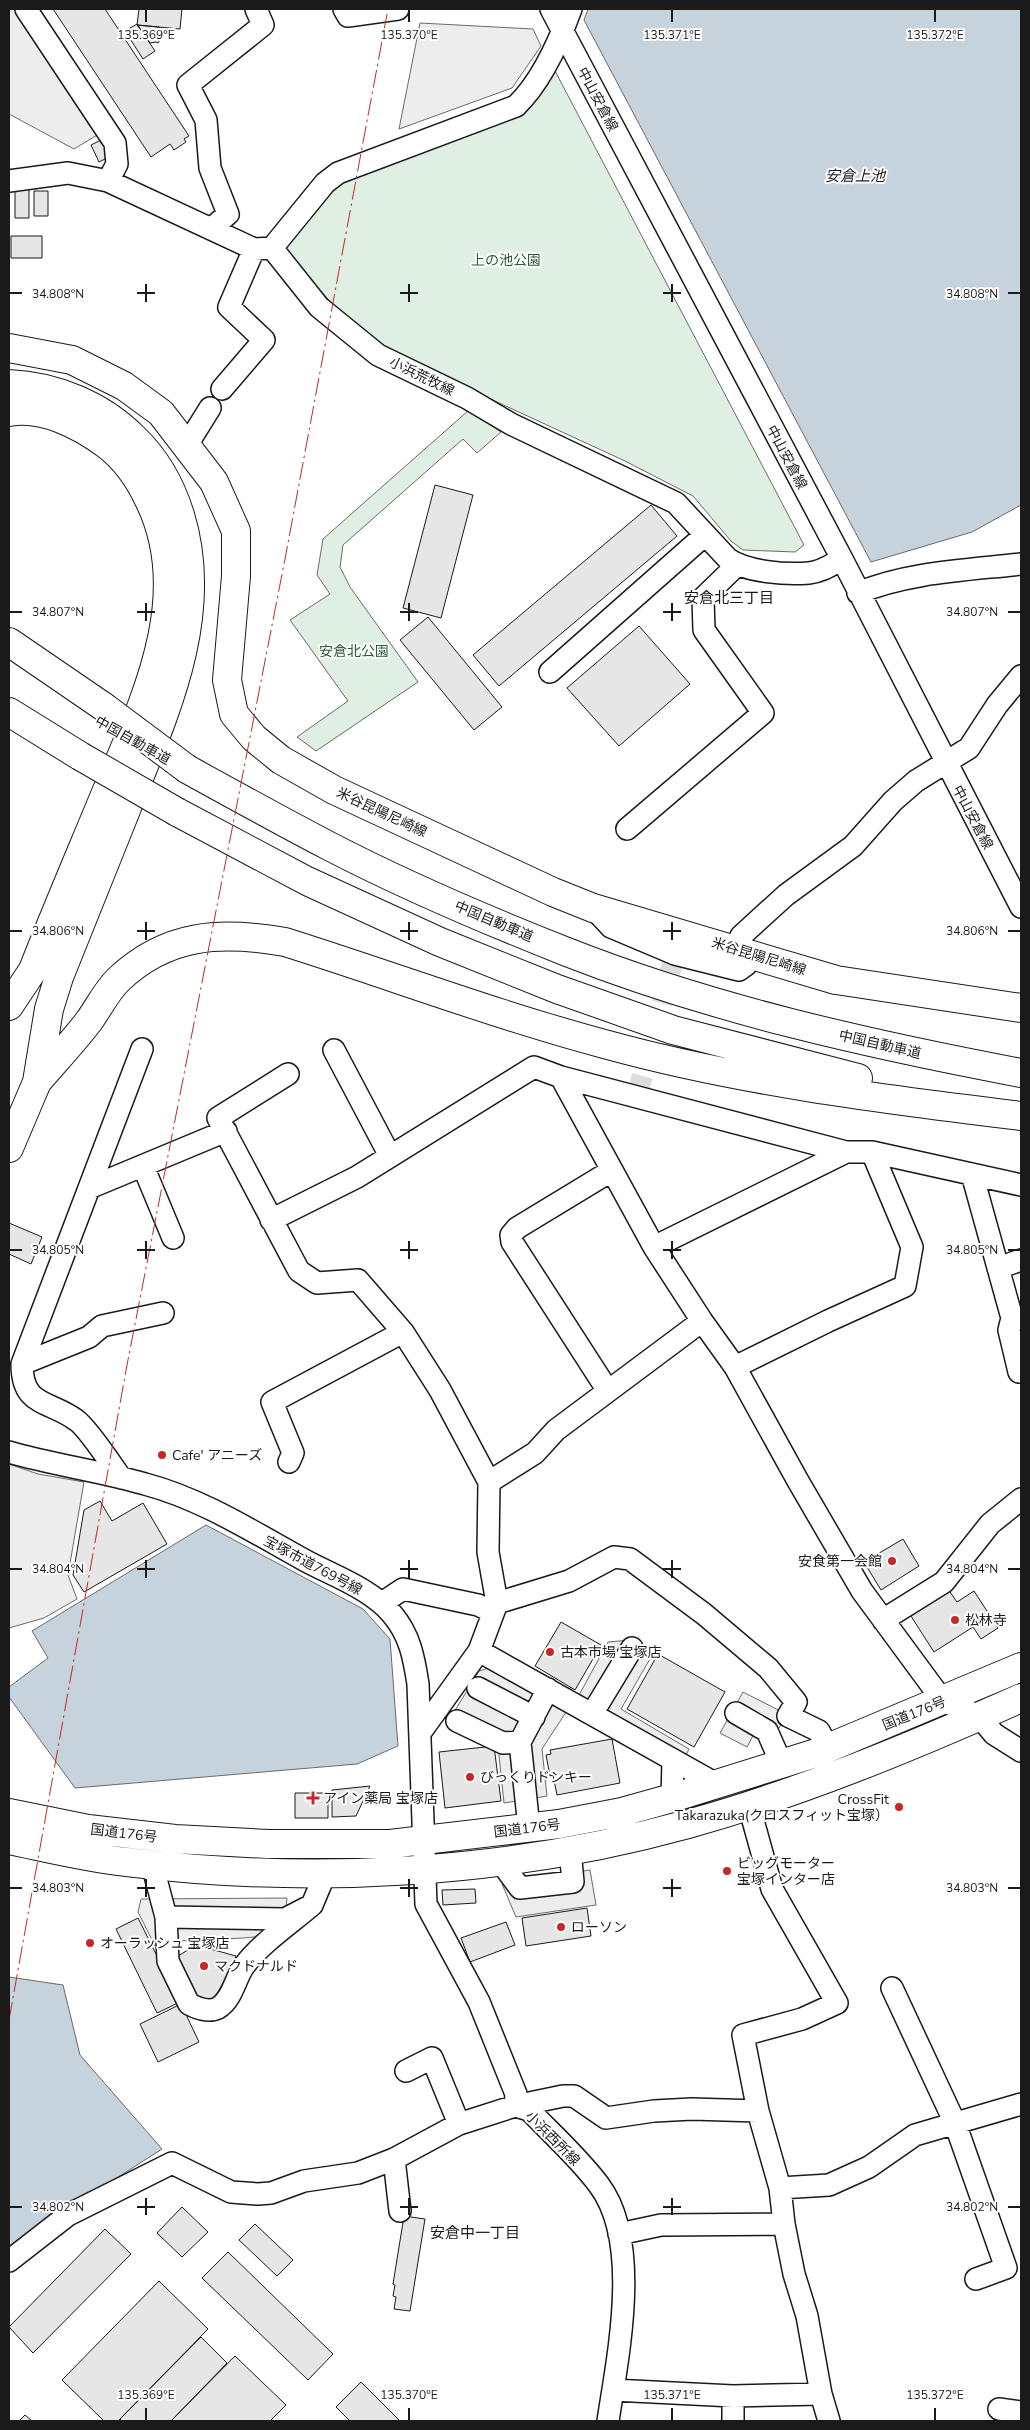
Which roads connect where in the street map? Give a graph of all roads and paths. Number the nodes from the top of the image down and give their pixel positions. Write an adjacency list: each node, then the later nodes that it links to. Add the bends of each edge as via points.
1 (26, 9): 9 (street, via 115,143 117,164)
2 (256, 9): 10 (street, via 263,25 188,85 206,120 210,168 228,214)
3 (344, 9): 4 (street, via 348,16)
4 (398, 9)
5 (551, 9): 7 (street, 中山安倉線)
6 (571, 9): 7 (street)
7 (563, 32): 11 (street, via 526,96 516,106 338,173); 19 (street, 中山安倉線)
8 (9, 181): 9 (street, 小浜荒牧線, via 68,173)
9 (108, 181): 10 (street, 小浜荒牧線)
10 (211, 229): 11 (street, 小浜荒牧線)
11 (263, 249): 14 (street, via 229,306 264,340); 18 (street, 小浜荒牧線, via 319,306 378,355 467,398 511,424 676,503)
12 (9, 348): 17 (main road, 米谷昆陽尼崎線, via 72,360 124,386 161,413)
13 (9, 384): 40 (main road, via 44,388 80,400 124,427 142,445 162,473 179,509 187,536 191,576 190,609 177,673 165,712 59,977 49,1009)
14 (222, 390)
15 (210, 408): 17 (street)
16 (9, 412): 33 (main road, via 39,413 65,420 92,434 133,470 158,518 168,592 164,626 148,690 33,970)
17 (187, 445): 32 (main road, 米谷昆陽尼崎線, via 214,482 236,531 236,576 227,680 234,714 254,738 281,760 334,790 553,892 593,908)
18 (705, 535): 21 (street, 小浜荒牧線); 25 (street)
19 (842, 560): 21 (street, via 810,573 751,570); 22 (street, 中山安倉線)
20 (1021, 564): 22 (street, via 922,576 876,585)
21 (737, 565): 30 (street, via 703,598 704,630 763,712)
22 (858, 593): 29 (street, 中山安倉線)
23 (9, 642): 28 (main road)
24 (9, 665): 28 (main road, 中国自動車道)
25 (550, 672)
26 (1021, 676): 29 (street, via 969,748)
27 (9, 712): 41 (main road, bridge, via 177,812 324,889 440,942 673,1030 935,1096)
28 (100, 714): 37 (main road, 中国自動車道, bridge, via 187,769 330,847 452,904 568,952 684,992 813,1029)
29 (946, 764): 31 (street, 中山安倉線); 32 (street, via 916,781 893,801 853,846 786,895 741,936)
30 (627, 829)
31 (1021, 907)
32 (744, 951): 34 (main road, 米谷昆陽尼崎線, via 836,980)
33 (9, 1006)
34 (1021, 1008)
35 (142, 1049): 52 (street)
36 (334, 1050): 47 (street)
37 (1021, 1073)
38 (288, 1074): 43 (street, via 218,1118)
39 (561, 1077): 45 (street); 47 (street, via 534,1066); 55 (street)
40 (37, 1082): 42 (main road, via 89,1021 117,981 150,955 189,940 255,937 294,945 610,1046 842,1093); 44 (main road)
41 (1021, 1112)
42 (1021, 1116)
43 (226, 1131): 48 (street); 53 (street)
44 (9, 1148)
45 (846, 1152): 46 (street); 55 (street)
46 (872, 1152): 50 (street); 62 (street, via 912,1247 905,1286)
47 (390, 1156): 53 (street)
48 (143, 1166): 52 (street); 54 (street)
49 (606, 1174): 64 (street, via 517,1228 511,1235 512,1242)
50 (972, 1174): 51 (street); 57 (street)
51 (1021, 1185)
52 (89, 1188): 61 (street)
53 (271, 1220): 60 (street, via 299,1271 317,1283 358,1280)
54 (173, 1238)
55 (654, 1247): 59 (street)
56 (1021, 1260): 57 (street)
57 (998, 1268): 63 (street, via 1012,1318 1009,1330)
58 (163, 1313): 61 (street, via 102,1326 89,1337)
59 (702, 1321): 62 (street); 64 (street)
60 (403, 1332): 66 (street, via 272,1402 293,1453); 68 (street, via 440,1390)
61 (22, 1364): 67 (street, via 22,1379 28,1392 37,1401 77,1420)
62 (735, 1367): 72 (street, via 857,1583)
63 (1019, 1372)
64 (608, 1391): 68 (street, via 556,1430 535,1453)
65 (9, 1452): 67 (street, 宝塚市道769号線)
66 (289, 1462)
67 (121, 1478): 70 (street, 宝塚市道769号線, via 147,1484 209,1510)
68 (488, 1482): 71 (street, via 488,1552)
69 (1021, 1498): 72 (street, via 990,1524 944,1582)
70 (382, 1603): 71 (street, via 403,1589); 85 (street, 宝塚市道769号線, via 402,1627 414,1656)
71 (495, 1608): 74 (street); 87 (street, via 569,1581 614,1557 630,1559 704,1614 768,1668 796,1702 788,1716 820,1732)
72 (883, 1620): 79 (street)
73 (632, 1648): 81 (street)
74 (479, 1651): 77 (street); 85 (street)
75 (1021, 1667): 79 (main road, 国道176号)
76 (478, 1688): 83 (street)
77 (548, 1689): 81 (street); 83 (street)
78 (1021, 1698): 82 (main road, 国道176号)
79 (943, 1701): 82 (street); 87 (main road, 国道176号)
80 (736, 1713): 90 (street, via 767,1730)
81 (592, 1714): 89 (street)
82 (979, 1716): 88 (street, via 994,1734); 94 (main road, 国道176号, via 823,1781)
83 (534, 1717): 86 (street)
84 (457, 1721): 86 (street, via 502,1743)
85 (420, 1733): 99 (street, 宝塚市道769号線)
86 (520, 1742): 96 (street)
87 (828, 1748): 90 (main road, 国道176号)
88 (1021, 1751)
89 (673, 1760): 91 (street); 92 (street)
90 (782, 1765): 91 (main road, 国道176号)
91 (718, 1785): 92 (main road, 国道176号)
92 (672, 1798): 96 (main road, 国道176号, via 622,1812)
93 (9, 1803): 97 (main road)
94 (749, 1806): 101 (main road, 国道176号, via 687,1824 570,1850); 109 (street, via 772,1889 837,2003 802,2019 744,2035)
95 (9, 1813): 97 (main road, 国道176号)
96 (529, 1828): 99 (main road, 国道176号)
97 (88, 1829): 99 (main road, 国道176号, via 175,1839 268,1844 390,1844)
98 (9, 1840): 100 (main road, 国道176号, via 86,1856)
99 (424, 1840): 101 (street, 小浜西所線)
100 (152, 1864): 102 (main road, 国道176号); 104 (street)
101 (425, 1870): 102 (main road, 国道176号); 108 (street, 小浜西所線, via 426,1904 479,2002 516,2094)
102 (325, 1874): 103 (street)
103 (312, 1905): 104 (street, via 286,1919); 104 (street, via 256,1953 244,1966 227,1999 217,2008 208,2010 189,2004 168,1961)
104 (166, 1917)
105 (892, 1988): 110 (street)
106 (406, 2071): 111 (street, via 432,2058)
107 (1021, 2104): 110 (street)
108 (515, 2106): 109 (street, via 574,2096 606,2118 692,2109); 111 (street); 116 (street, 小浜西所線, via 529,2110 599,2185 617,2216)
109 (758, 2111): 113 (street)
110 (956, 2123): 113 (street, via 916,2135 869,2167 829,2185); 118 (street, via 1006,2268)
111 (459, 2124): 112 (street)
112 (394, 2160): 114 (street); 117 (street, via 358,2172 304,2180 271,2193 258,2194 231,2192 172,2163 68,2215)
113 (780, 2188): 115 (street)
114 (400, 2210)
115 (784, 2224): 116 (street, via 661,2225); 120 (street, via 807,2316)
116 (619, 2234): 119 (street, 小浜西所線, via 624,2304)
117 (9, 2261)
118 (976, 2279)
119 (613, 2390): 121 (street); 124 (street, 小浜西所線)
120 (821, 2394): 121 (street); 126 (street)
121 (733, 2396): 125 (street)
122 (999, 2408): 123 (street)
123 (1021, 2412)
124 (608, 2421)
125 (733, 2421)
126 (829, 2421)

